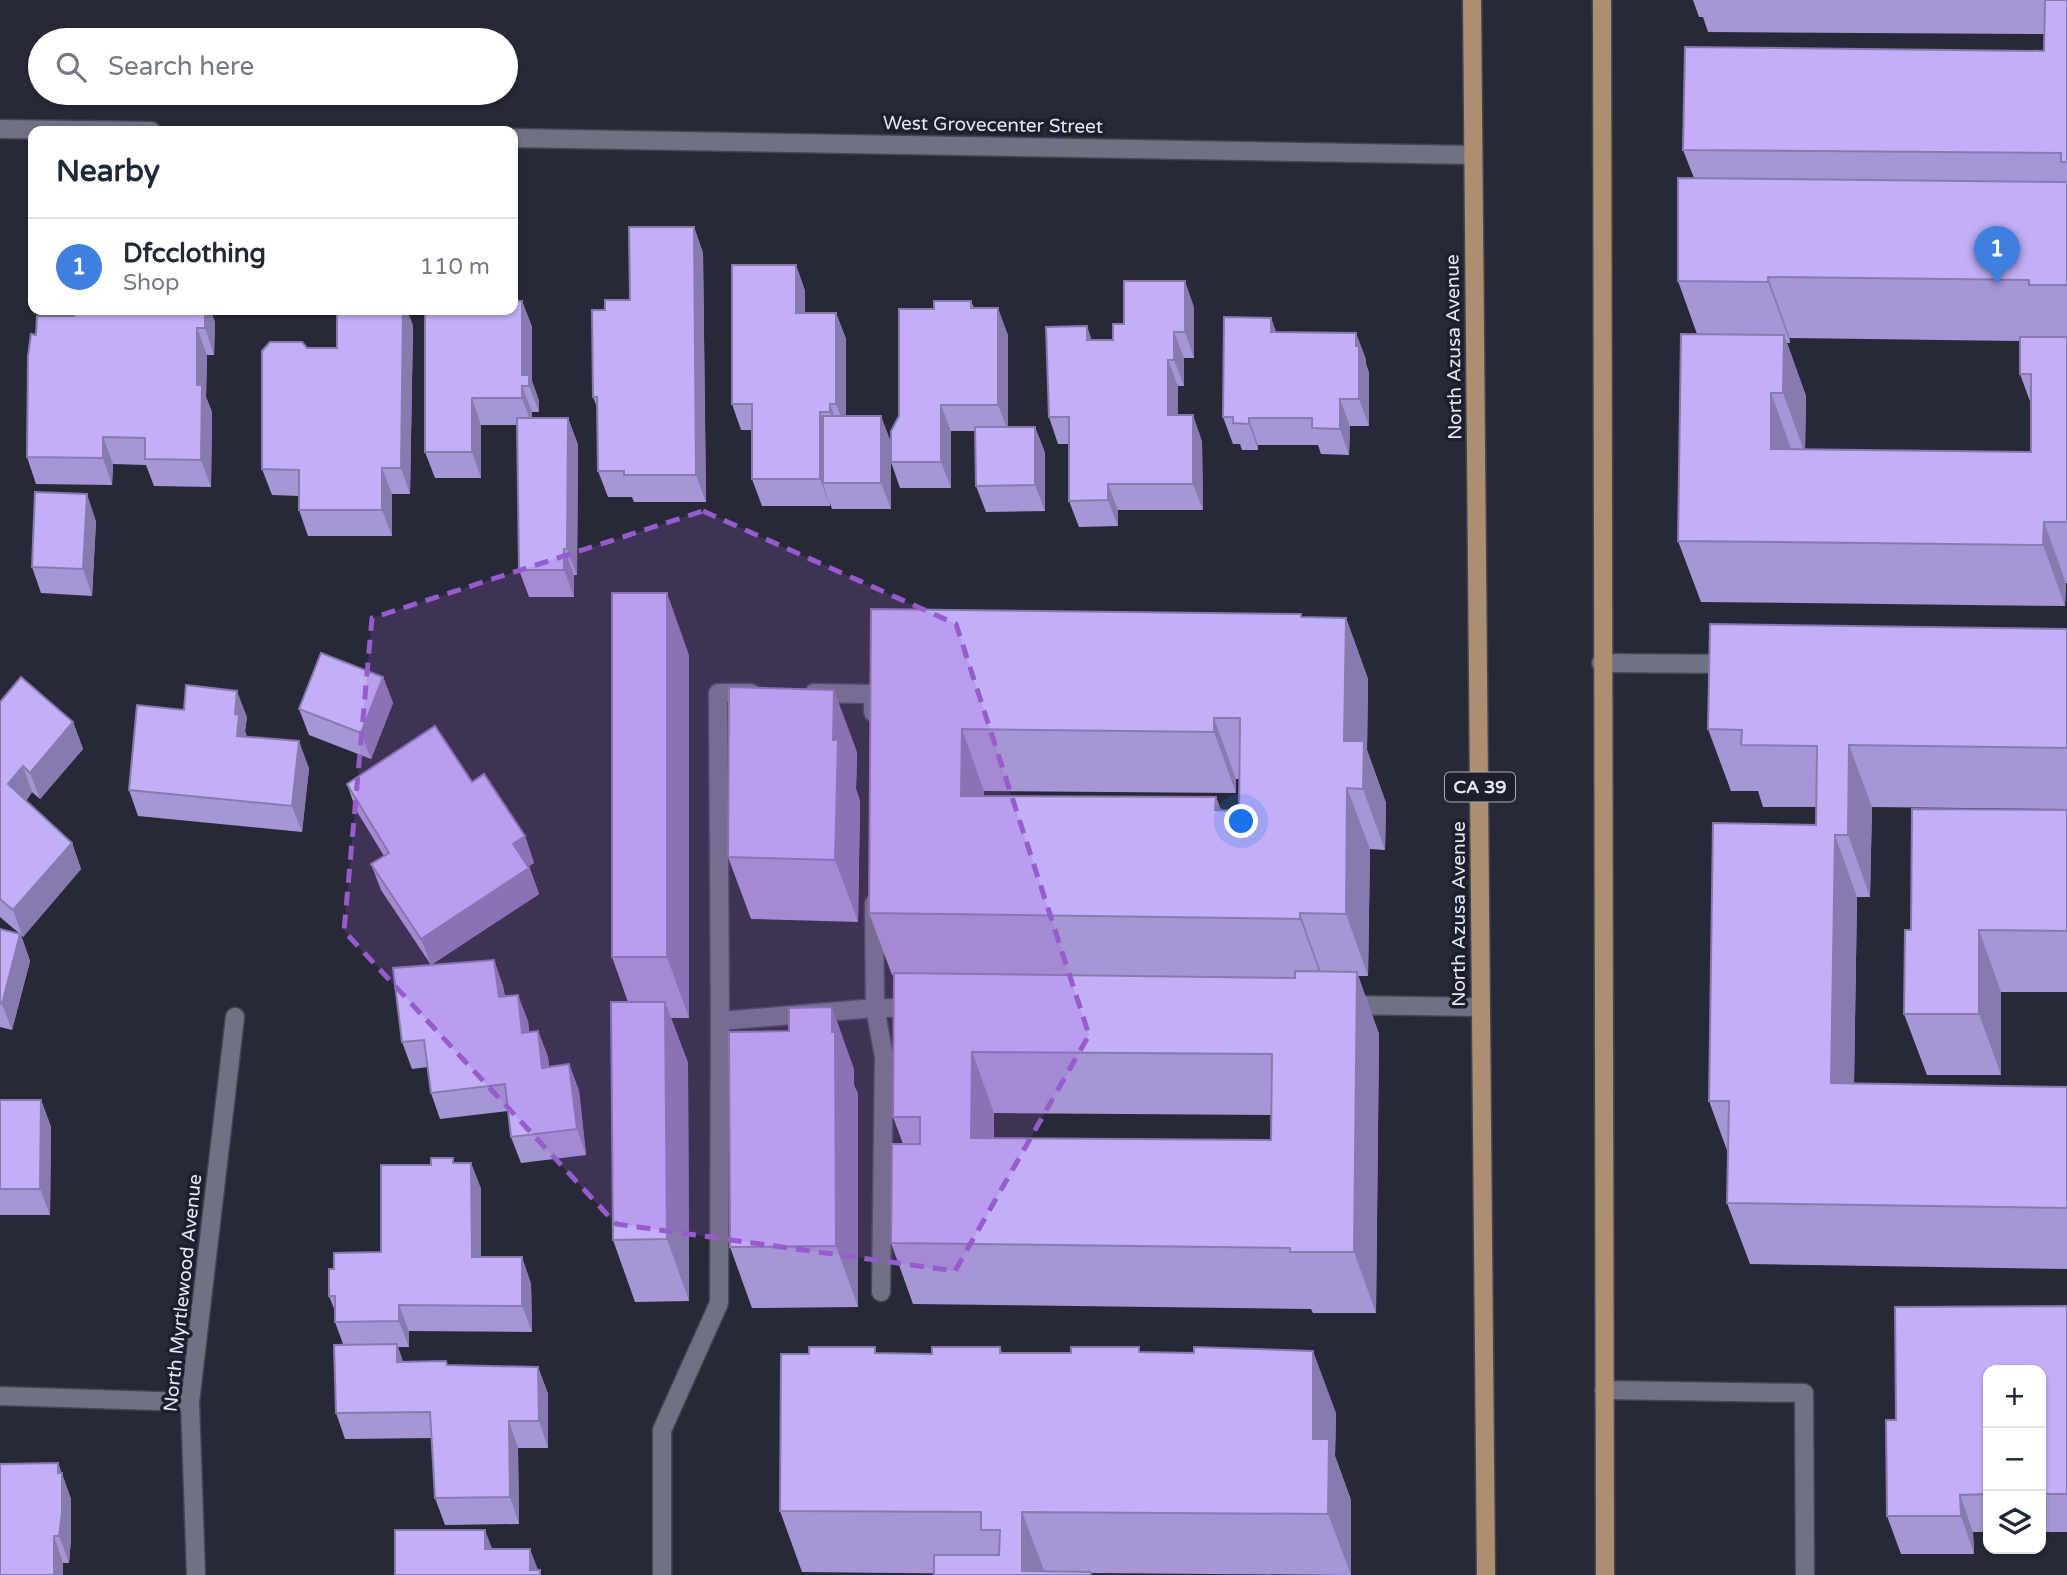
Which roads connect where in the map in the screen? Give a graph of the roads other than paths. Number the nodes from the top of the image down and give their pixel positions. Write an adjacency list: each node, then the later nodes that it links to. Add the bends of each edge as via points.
1 (1472, 0): 6 (main road, North Azusa Avenue / CA 39)
2 (1602, 0): 7 (main road)
3 (0, 128): 4 (street)
4 (28, 129)
5 (518, 138): 6 (street, West Grovecenter Street)
6 (1472, 155): 14 (main road, North Azusa Avenue / CA 39)
7 (1601, 663): 8 (street); 20 (main road)
8 (1752, 664)
9 (770, 693): 18 (street, via 718,693)
10 (796, 693): 11 (street, via 873,694)
11 (874, 735)
12 (874, 885): 15 (street)
13 (1333, 1005): 14 (street)
14 (1481, 1007): 25 (main road, North Azusa Avenue / CA 39)
15 (875, 1008): 16 (street); 18 (street); 19 (street, via 884,1056)
16 (931, 1009)
17 (235, 1017): 22 (street, North Myrtlewood Avenue)
18 (720, 1021): 24 (street, via 719,1303 662,1430)
19 (881, 1292)
20 (1604, 1390): 26 (main road); 27 (street, via 1804,1393)
21 (0, 1396): 22 (street)
22 (190, 1402): 23 (street, North Myrtlewood Avenue)
23 (196, 1575)
24 (662, 1575)
25 (1486, 1575)
26 (1605, 1575)
27 (1805, 1575)

